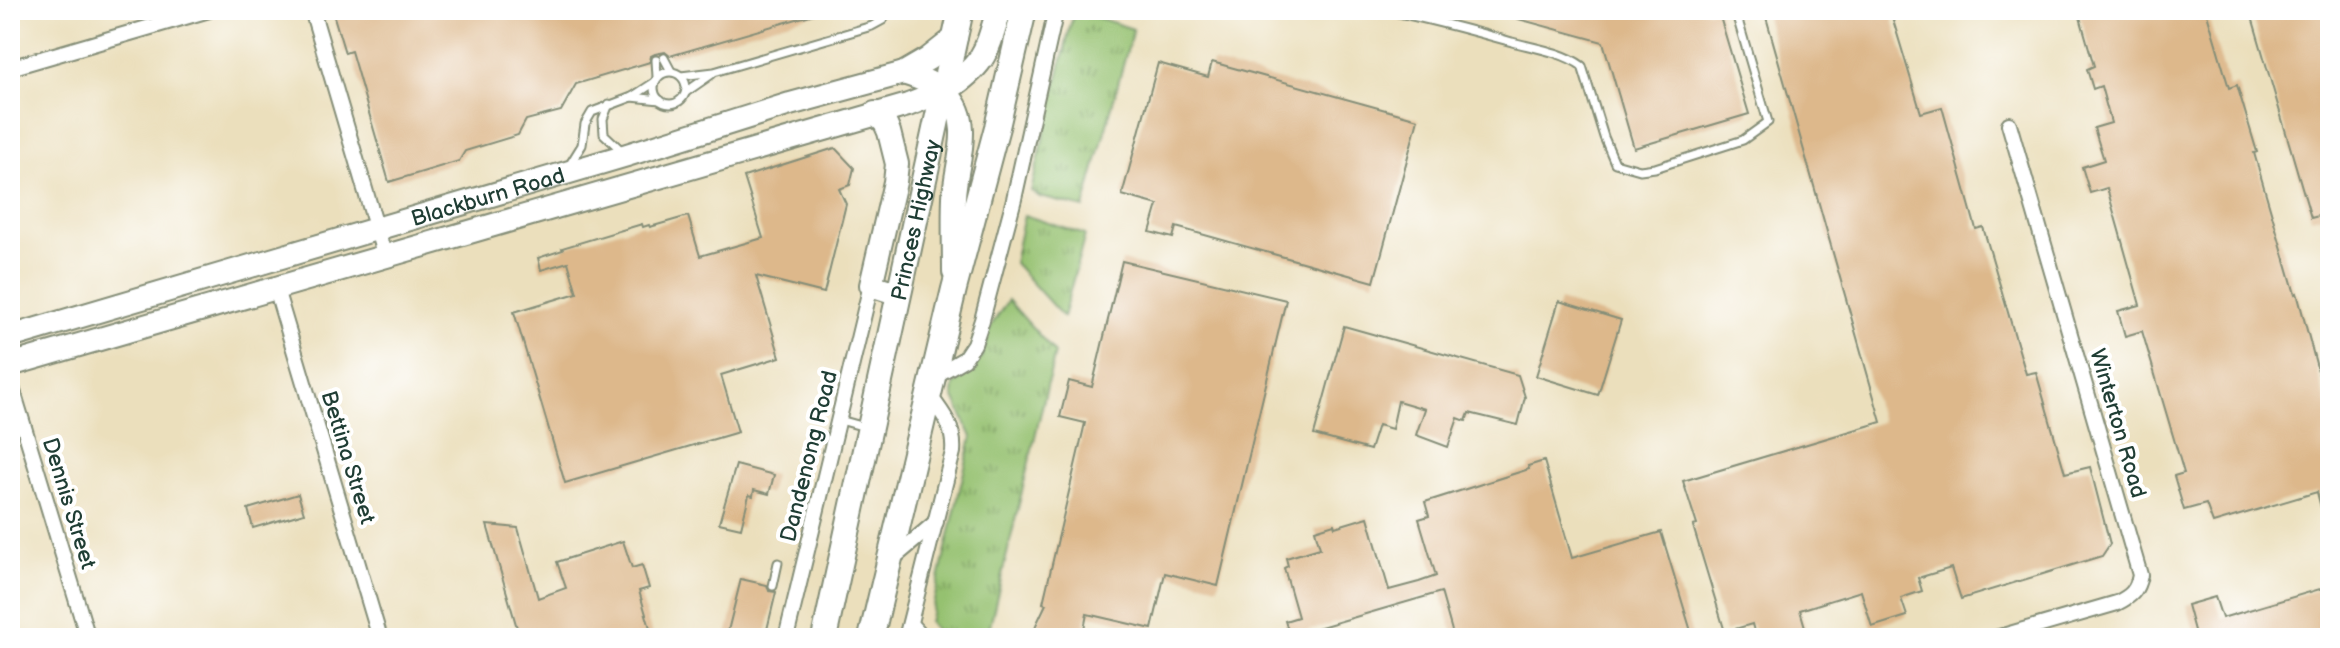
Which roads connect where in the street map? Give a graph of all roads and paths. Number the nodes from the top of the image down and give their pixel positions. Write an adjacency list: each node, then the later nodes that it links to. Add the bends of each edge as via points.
1 (209, 10): 13 (street)
2 (312, 10): 28 (street)
3 (460, 10): 4 (path)
4 (472, 10)
5 (888, 10): 15 (lane, via 872,26)
6 (961, 10): 12 (highway, Princes Highway)
7 (999, 10): 19 (highway, via 982,59)
8 (1024, 10): 32 (highway)
9 (1056, 10): 37 (street, via 982,320 964,359)
10 (1385, 10): 11 (lane, via 1574,60 1582,66 1615,163 1640,170 1743,140 1768,122)
11 (1735, 10)
12 (956, 37): 16 (main road, Blackburn Road); 19 (highway, Princes Highway)
13 (10, 68)
14 (671, 71): 17 (lane); 18 (lane); 18 (lane, via 660,59)
15 (714, 72): 17 (lane); 20 (lane)
16 (904, 73): 19 (main road); 26 (main road, Blackburn Road)
17 (681, 76): 20 (lane)
18 (656, 79): 21 (lane); 22 (lane, via 654,92)
19 (944, 91): 24 (main road, Blackburn Road); 32 (main road, via 957,111 963,137 954,193); 33 (highway, Princes Highway)
20 (686, 92): 22 (lane, via 674,103)
21 (632, 97): 22 (lane); 23 (lane)
22 (660, 100)
23 (609, 104): 26 (lane, via 604,134); 27 (lane, via 592,112 582,145)
24 (875, 113): 29 (main road, Blackburn Road); 30 (main road, via 889,132 897,164)
25 (2009, 124): 52 (street, Winterton Road, via 2140,575 2131,597)
26 (627, 155): 27 (main road, Blackburn Road)
27 (564, 174): 28 (main road, Blackburn Road)
28 (377, 229): 29 (street); 34 (main road, Blackburn Road)
29 (385, 257): 31 (main road, Blackburn Road)
30 (871, 285): 33 (main road); 38 (street, Dandenong Road)
31 (276, 289): 35 (main road, Blackburn Road); 46 (street, Bettina Street)
32 (954, 289): 37 (highway)
33 (899, 294): 39 (highway, Princes Highway)
34 (10, 337)
35 (10, 365)
36 (10, 381): 45 (street, Dennis Street)
37 (931, 386): 40 (street, via 954,442); 41 (highway)
38 (840, 420): 39 (lane); 47 (street, Dandenong Road)
39 (871, 429): 48 (highway, Princes Highway)
40 (937, 522): 41 (street); 44 (street)
41 (890, 561): 49 (highway)
42 (778, 563): 43 (lane)
43 (773, 586)
44 (911, 619): 50 (street); 51 (lane)
45 (88, 638)
46 (380, 638)
47 (786, 638)
48 (824, 638)
49 (871, 638)
50 (906, 638)
51 (928, 638)
52 (1996, 638)

